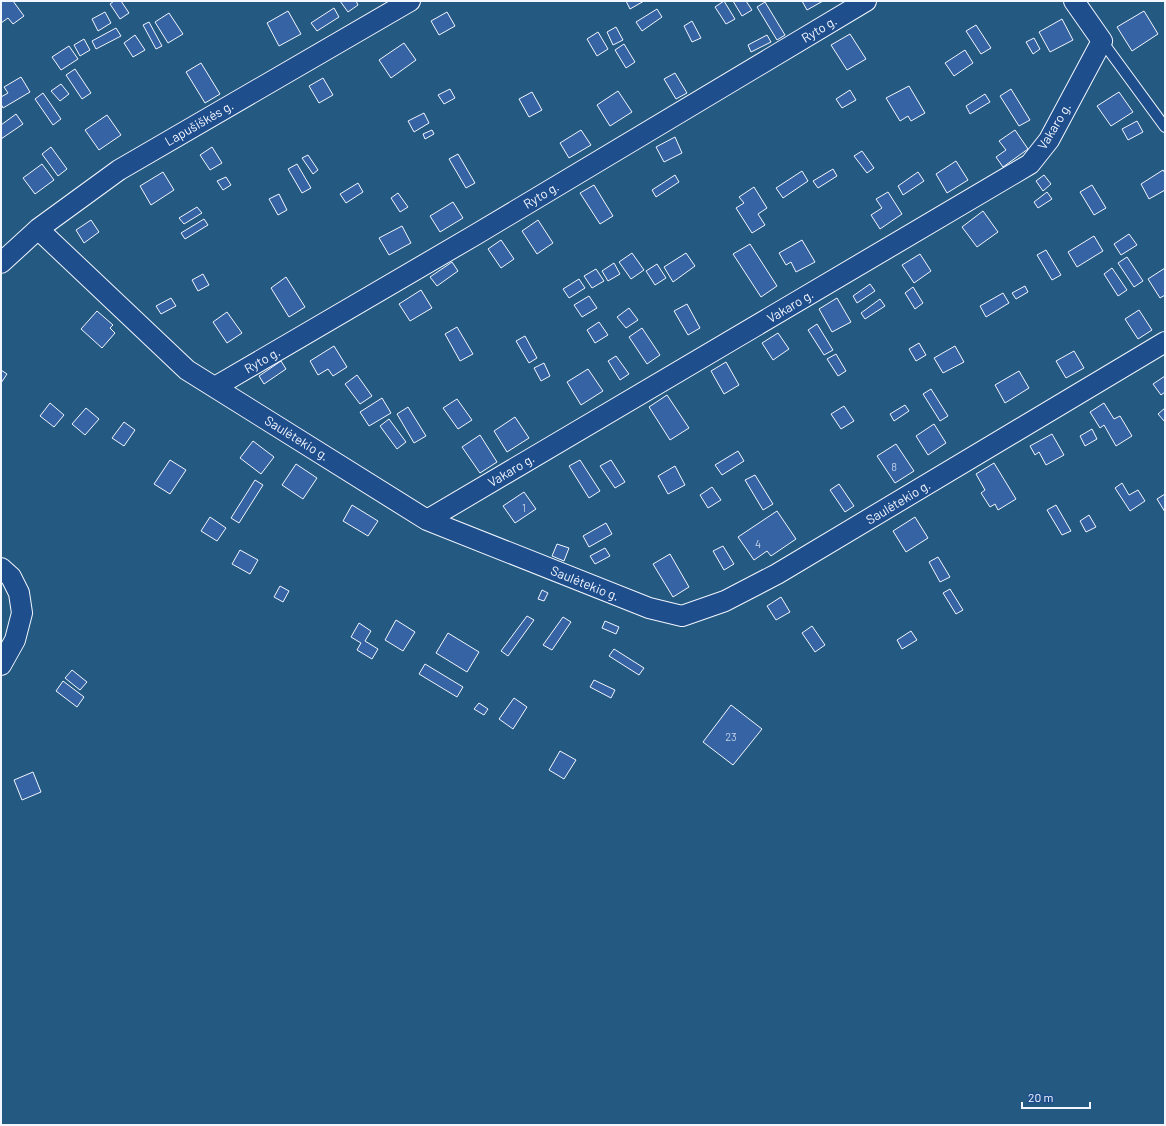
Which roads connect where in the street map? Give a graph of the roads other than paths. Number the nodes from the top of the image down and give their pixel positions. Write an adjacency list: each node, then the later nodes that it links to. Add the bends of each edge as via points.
1 (410, 1): 6 (street, Lapušiškės g., via 119,170)
2 (866, 1): 9 (street, Ryto g.)
3 (1074, 1): 4 (street)
4 (1102, 41): 5 (lane); 10 (street, Vakaro g., via 1049,140 1030,164)
5 (1165, 127)
6 (38, 228): 7 (street, Lapušiškės g.); 9 (street, Saulėtekio g., via 187,370)
7 (1, 263)
8 (1165, 342): 10 (street, Saulėtekio g., via 777,574 726,601 682,616 649,608)
9 (215, 387): 10 (street, Saulėtekio g.)
10 (427, 520)
11 (1, 568): 12 (street, via 11,577 19,593 22,613 15,640)
12 (1, 665)

